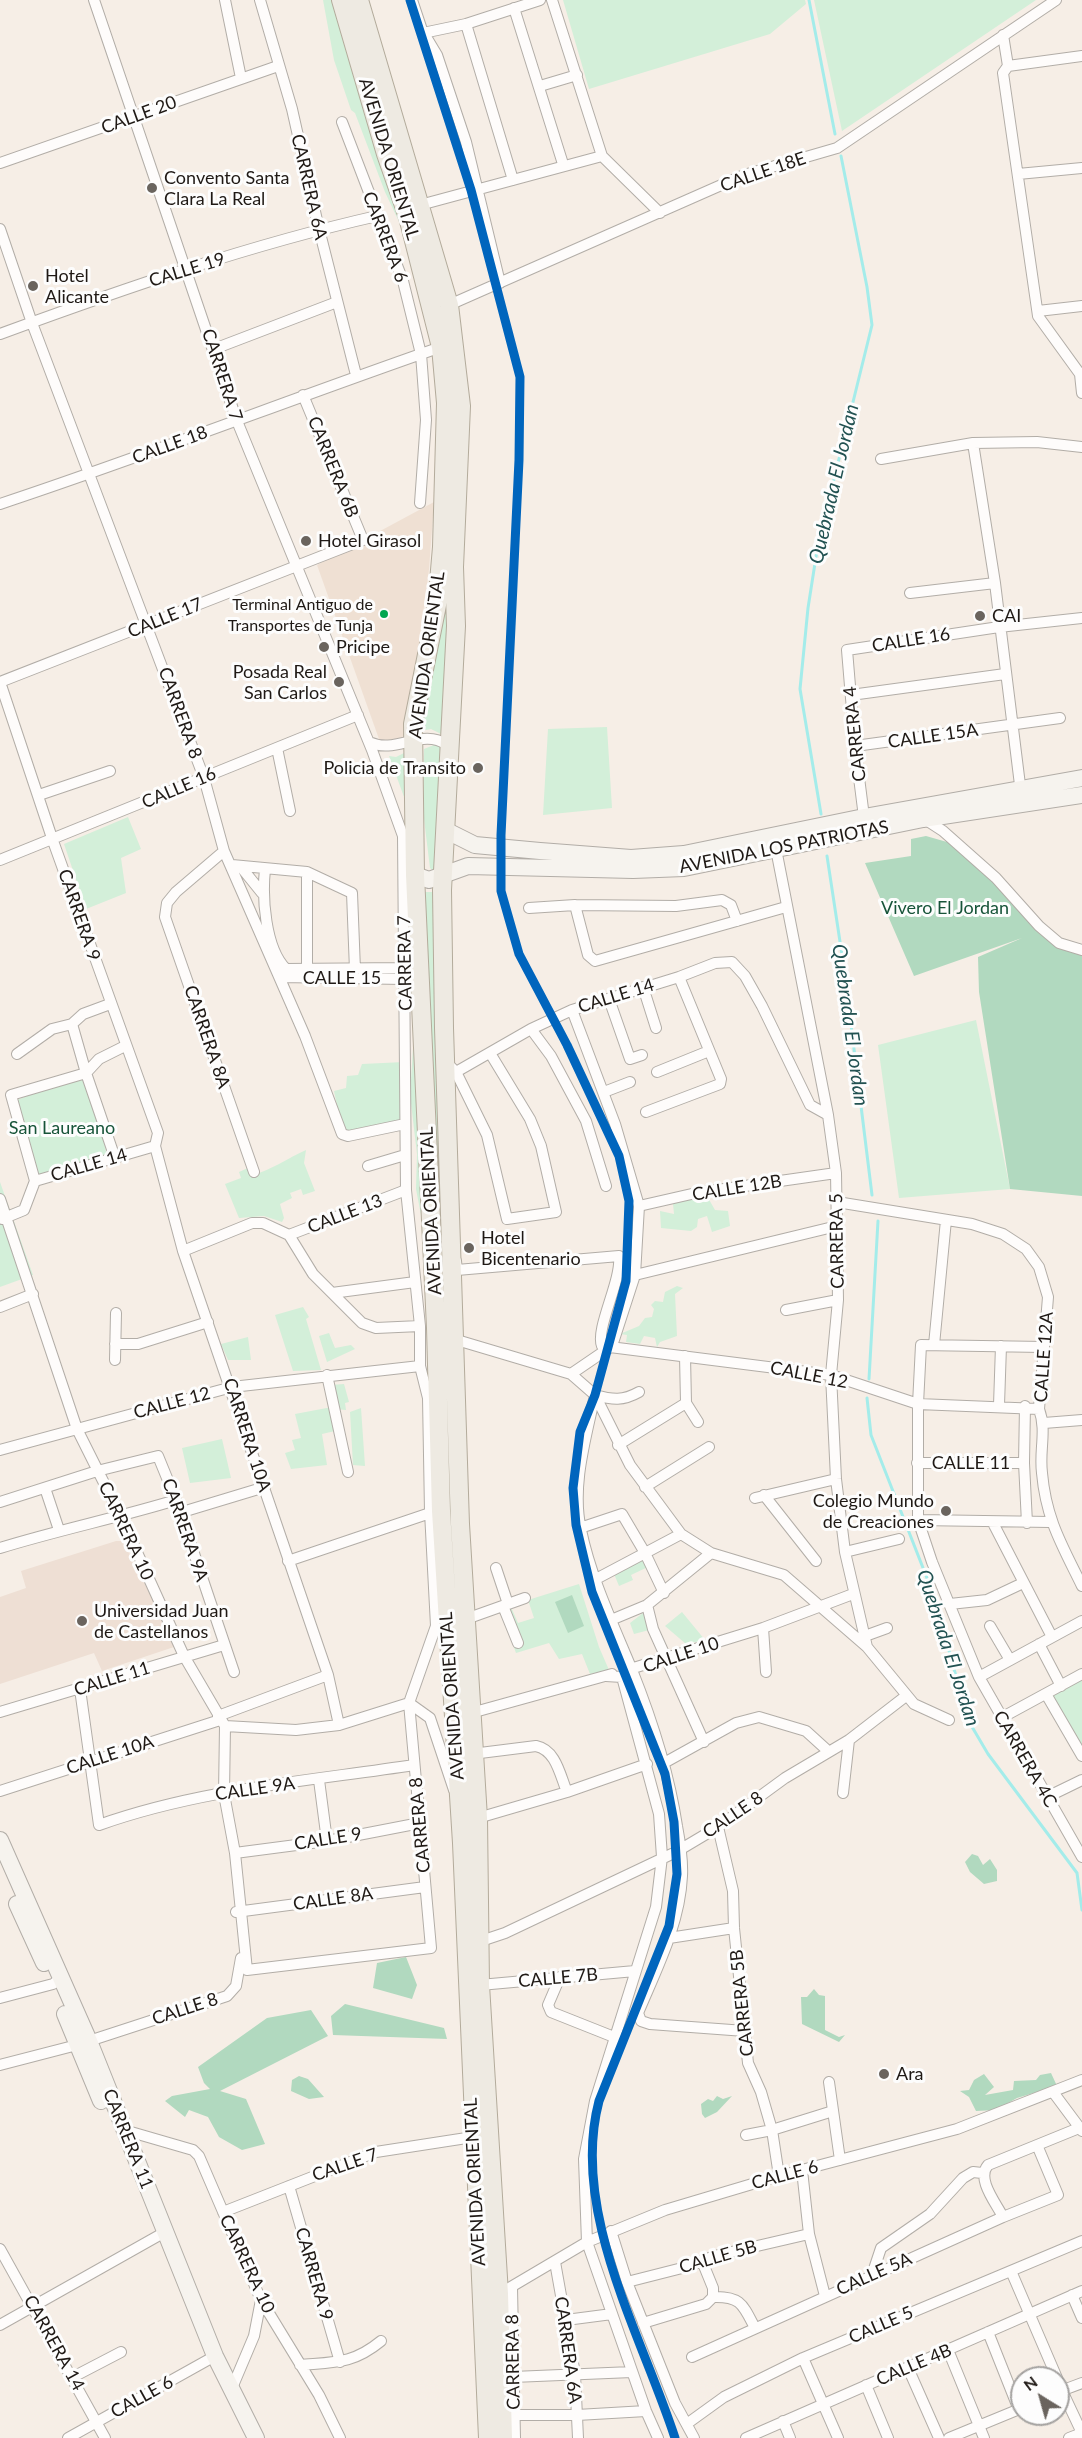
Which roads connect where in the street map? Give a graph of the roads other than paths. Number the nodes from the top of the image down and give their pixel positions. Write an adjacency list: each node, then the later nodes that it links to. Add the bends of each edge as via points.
1 (94, 0): 20 (street, CARRERA 7)
2 (225, 0): 18 (street)
3 (260, 0): 15 (street, CARRERA 6A)
4 (341, 0): 42 (main road, AVENIDA ORIENTAL, via 408,217)
5 (359, 0): 29 (main road, AVENIDA ORIENTAL)
6 (412, 0): 12 (street)
7 (540, 0): 10 (street)
8 (552, 0): 17 (street)
9 (1056, 0): 13 (street, CALLE 18E)
10 (514, 8): 11 (street); 19 (street)
11 (466, 24): 12 (street); 27 (street)
12 (423, 33): 28 (street, via 442,68 466,142)
13 (1003, 35): 16 (street); 30 (street, CALLE 18E, via 837,148 744,175)
14 (1082, 56): 16 (street)
15 (278, 66): 18 (street, CALLE 20); 33 (street, CARRERA 6A, via 292,109)
16 (1008, 66): 26 (street, via 1003,74)
17 (577, 75): 19 (street); 22 (street)
18 (241, 78): 20 (street, CALLE 20)
19 (540, 86): 24 (street)
20 (134, 117): 23 (street, CALLE 20); 34 (street, CARRERA 7)
21 (342, 122): 31 (street, CARRERA 6)
22 (602, 156): 24 (street); 30 (street)
23 (0, 163)
24 (563, 164): 27 (street)
25 (1082, 168): 26 (street)
26 (1018, 174): 39 (street)
27 (513, 180): 28 (street)
28 (476, 189): 29 (street); 35 (street)
29 (420, 205): 37 (main road, AVENIDA ORIENTAL)
30 (660, 213): 35 (street, CALLE 18E)
31 (377, 216): 33 (street, CALLE 19); 44 (street, CARRERA 6, via 403,281)
32 (0, 229): 40 (street, CARRERA 8)
33 (319, 229): 34 (street, CALLE 19); 36 (street, CARRERA 6A)
34 (188, 271): 40 (street, CALLE 19); 43 (street, CARRERA 7)
35 (500, 283): 37 (street, CALLE 18E)
36 (337, 302): 43 (street); 45 (street, CARRERA 6A)
37 (449, 305): 57 (main road, AVENIDA ORIENTAL, via 461,406)
38 (1082, 306): 39 (street)
39 (1038, 311): 46 (street, via 1039,320 1080,374)
40 (32, 323): 41 (street, CALLE 19); 52 (street, CARRERA 8)
41 (0, 334)
42 (441, 347): 44 (street, CALLE 18); 57 (main road, AVENIDA ORIENTAL, via 446,404)
43 (214, 349): 48 (street, CARRERA 7)
44 (420, 354): 45 (street, CALLE 18); 53 (street, via 426,420)
45 (356, 375): 47 (street, CALLE 18)
46 (1082, 393)
47 (303, 395): 48 (street, CALLE 18); 55 (street, CARRERA 6B)
48 (237, 421): 52 (street, CALLE 18); 56 (street, CARRERA 7)
49 (973, 443): 50 (street, via 1037,442); 51 (street); 58 (street)
50 (1082, 447)
51 (881, 459)
52 (89, 475): 54 (street, CALLE 18); 61 (street, CARRERA 8)
53 (420, 503)
54 (0, 504)
55 (363, 540): 56 (street, CALLE 17)
56 (297, 565): 61 (street, CALLE 17); 67 (street, CARRERA 7)
57 (447, 566): 70 (main road, AVENIDA ORIENTAL, via 413,724); 72 (main road, AVENIDA ORIENTAL, via 456,626)
58 (995, 583): 59 (street); 62 (street)
59 (910, 593)
60 (1082, 618): 62 (street, CALLE 16)
61 (147, 625): 65 (street, CALLE 17); 76 (street, CARRERA 8)
62 (999, 627): 63 (street, CALLE 16); 64 (street)
63 (847, 650): 66 (street, CARRERA 4)
64 (1005, 674): 66 (street); 69 (street)
65 (0, 682): 78 (street, CARRERA 9)
66 (851, 695): 73 (street, CARRERA 4)
67 (358, 715): 71 (street, CARRERA 7); 74 (street, CALLE 16)
68 (1060, 718): 69 (street, CALLE 15A)
69 (1011, 725): 73 (street, CALLE 15A); 80 (street)
70 (413, 741): 71 (street, via 391,747); 72 (street, via 431,737); 90 (main road, AVENIDA ORIENTAL)
71 (369, 742): 90 (street, CARRERA 7, via 403,836)
72 (447, 745): 84 (main road, AVENIDA ORIENTAL)
73 (855, 746): 83 (street, CARRERA 4)
74 (277, 748): 76 (street, CALLE 16); 81 (street)
75 (110, 771): 78 (street)
76 (204, 778): 85 (street, CALLE 16); 87 (street, CARRERA 8)
77 (1082, 778): 80 (main road, AVENIDA LOS PATRIOTAS)
78 (39, 795): 85 (street, CARRERA 9)
79 (1082, 795): 80 (main road, AVENIDA LOS PATRIOTAS)
80 (1022, 796): 82 (main road, AVENIDA LOS PATRIOTAS)
81 (290, 811)
82 (922, 813): 83 (main road, AVENIDA LOS PATRIOTAS); 99 (street, via 996,878 1039,926 1059,943)
83 (855, 824): 86 (main road, AVENIDA LOS PATRIOTAS)
84 (445, 830): 86 (main road, AVENIDA LOS PATRIOTAS, via 475,845 631,858); 93 (main road, AVENIDA ORIENTAL)
85 (52, 841): 88 (street, CALLE 16); 107 (street, CARRERA 9)
86 (775, 843): 93 (main road, AVENIDA LOS PATRIOTAS, via 684,868 501,865 468,866); 96 (street, CARRERA 5)
87 (224, 852): 89 (street, CARRERA 8); 129 (street, CARRERA 8A, via 167,903 165,917)
88 (0, 860)
89 (236, 866): 91 (street); 94 (street); 102 (street, CARRERA 8)
90 (410, 868): 93 (main road, AVENIDA LOS PATRIOTAS, via 429,880); 103 (street, CARRERA 7); 152 (main road, AVENIDA ORIENTAL)
91 (265, 869): 92 (street); 94 (street)
92 (307, 872): 100 (street); 101 (street, via 352,893)
93 (443, 874): 117 (main road, AVENIDA ORIENTAL)
94 (262, 893): 102 (street, via 267,927)
95 (575, 904): 97 (street); 98 (street, via 676,906 722,900 731,905); 98 (street, via 588,955 595,961)
96 (786, 907): 98 (street); 123 (street, CARRERA 5)
97 (529, 908)
98 (737, 921)
99 (1082, 950)
100 (307, 970): 101 (street, CALLE 15); 102 (street, CALLE 15)
101 (355, 970): 103 (street, CALLE 15)
102 (283, 973): 103 (street, CALLE 15); 124 (street, CARRERA 8, via 342,1134)
103 (404, 973): 124 (street, CARRERA 7)
104 (679, 977): 105 (street, CALLE 14); 113 (street); 123 (street, CALLE 14, via 715,963 732,962 762,1006 810,1104)
105 (643, 987): 106 (street, CALLE 14); 110 (street)
106 (609, 999): 108 (street, CALLE 14); 116 (street, via 630,1059)
107 (110, 1004): 109 (street, via 83,1014); 112 (street, CARRERA 9)
108 (572, 1010): 111 (street, CALLE 14); 121 (street)
109 (72, 1024): 115 (street, via 52,1029); 119 (street)
110 (656, 1028)
111 (531, 1029): 114 (street, CALLE 14); 132 (street, via 586,1121)
112 (125, 1046): 119 (street, via 99,1059); 125 (street, CARRERA 9, via 158,1133)
113 (709, 1052): 118 (street); 122 (street, via 720,1084)
114 (490, 1053): 117 (street, CALLE 14); 117 (street, via 530,1119 541,1146 556,1212 507,1219 487,1136)
115 (17, 1054)
116 (642, 1055)
117 (451, 1067): 141 (main road, AVENIDA ORIENTAL)
118 (657, 1072)
119 (86, 1073): 127 (street); 131 (street, via 11,1095)
120 (630, 1082): 121 (street)
121 (604, 1092): 136 (street)
122 (646, 1113)
123 (828, 1115): 130 (street, CARRERA 5)
124 (405, 1124): 126 (street, CARRERA 7)
125 (155, 1146): 127 (street, CALLE 14); 142 (street, CARRERA 10A)
126 (405, 1155): 128 (street); 133 (street, CARRERA 7)
127 (115, 1158): 131 (street, CALLE 14)
128 (368, 1166)
129 (254, 1172)
130 (836, 1173): 135 (street, CARRERA 5); 136 (street, CALLE 12B, via 696,1193)
131 (35, 1181): 137 (street, CALLE 14, via 24,1210)
132 (606, 1186)
133 (406, 1190): 140 (street, CALLE 13); 144 (street, AVENIDA ORIENTAL)
134 (0, 1199): 137 (street, CARRERA 10)
135 (837, 1203): 138 (street, CALLE 12A); 139 (street, CARRERA 5)
136 (639, 1206): 143 (street)
137 (3, 1218): 146 (street, CARRERA 10)
138 (946, 1220): 155 (street); 158 (street, CALLE 12A, via 1003,1234 1026,1249 1039,1267 1048,1297)
139 (837, 1226): 143 (street); 147 (street, CARRERA 5)
140 (289, 1235): 142 (street, CALLE 13, via 263,1223 252,1223); 145 (street, via 303,1261)
141 (452, 1249): 153 (main road, AVENIDA ORIENTAL); 156 (street, via 456,1250 457,1270 619,1256 600,1343)
142 (183, 1251): 151 (street, CARRERA 10A)
143 (635, 1275): 156 (street)
144 (416, 1282): 145 (street); 152 (street, AVENIDA ORIENTAL)
145 (332, 1293): 152 (street, via 367,1326)
146 (33, 1294): 148 (street); 176 (street, CARRERA 10)
147 (838, 1300): 149 (street); 164 (street, CARRERA 5)
148 (0, 1307)
149 (786, 1310)
150 (116, 1313): 154 (street)
151 (208, 1322): 154 (street, via 138,1344); 165 (street, CARRERA 10A)
152 (428, 1327): 153 (street); 161 (street, AVENIDA ORIENTAL); 190 (main road, AVENIDA ORIENTAL)
153 (454, 1341): 162 (street); 218 (main road, AVENIDA ORIENTAL)
154 (115, 1344): 160 (street)
155 (934, 1345): 157 (street); 169 (street, CARRERA 4C, via 921,1345)
156 (612, 1346): 159 (street, CALLE 12); 162 (street)
157 (1001, 1346): 158 (street); 170 (street)
158 (1043, 1347): 172 (street, CALLE 12A)
159 (685, 1356): 164 (street, CALLE 12); 168 (street)
160 (115, 1360)
161 (420, 1366): 163 (street, CALLE 12); 190 (street, AVENIDA ORIENTAL, via 428,1398)
162 (570, 1374): 167 (street)
163 (327, 1375): 165 (street, CALLE 12); 183 (street)
164 (831, 1375): 169 (street, CALLE 12); 184 (street, CARRERA 5)
165 (232, 1387): 176 (street, CALLE 12); 186 (street, CARRERA 10A)
166 (639, 1392): 167 (street, via 614,1400)
167 (595, 1395): 177 (street); 197 (street, via 581,1462)
168 (686, 1403): 174 (street); 177 (street)
169 (918, 1404): 170 (street, CALLE 12); 180 (street, CARRERA 4C)
170 (999, 1405): 171 (street, CALLE 12)
171 (1025, 1406): 172 (street, CALLE 12); 181 (street, CALLE 12A)
172 (1039, 1409): 175 (street, CALLE 12A)
173 (1082, 1420): 175 (street)
174 (698, 1422)
175 (1044, 1423): 194 (street, CALLE 12A, via 1041,1471)
176 (77, 1429): 179 (street, CALLE 12); 182 (street, CARRERA 10)
177 (618, 1445): 185 (street)
178 (709, 1447): 185 (street)
179 (0, 1450)
180 (917, 1463): 181 (street, CALLE 11); 193 (street, CARRERA 4C)
181 (1024, 1463): 196 (street, CALLE 12A)
182 (97, 1471): 187 (street); 188 (street, CARRERA 9A, via 158,1456); 192 (street, CARRERA 10)
183 (348, 1472)
184 (836, 1479): 202 (street, CARRERA 5); 206 (street, via 760,1496)
185 (645, 1486): 199 (street)
186 (265, 1487): 191 (street); 205 (street, CARRERA 10A)
187 (45, 1488): 189 (street); 198 (street)
188 (176, 1500): 191 (street, CARRERA 9A); 192 (street)
189 (0, 1502)
190 (435, 1511): 205 (street); 219 (main road, AVENIDA ORIENTAL)
191 (179, 1513): 229 (street, CARRERA 9A)
192 (121, 1516): 198 (street); 230 (street, CARRERA 10)
193 (918, 1520): 195 (street); 214 (street, CARRERA 4C, via 919,1535)
194 (1050, 1522): 196 (street); 210 (street)
195 (993, 1523): 196 (street); 209 (street)
196 (1027, 1523)
197 (580, 1528): 203 (street, via 622,1514); 208 (street)
198 (59, 1530): 201 (street)
199 (681, 1534): 203 (street); 204 (street)
200 (899, 1539): 202 (street)
201 (0, 1548)
202 (845, 1552): 212 (street, CARRERA 5)
203 (645, 1553): 208 (street); 211 (street)
204 (711, 1553): 211 (street); 217 (street, via 784,1575)
205 (288, 1560): 237 (street, CARRERA 10A)
206 (816, 1561)
207 (496, 1568): 215 (street)
208 (596, 1579): 220 (street)
209 (1023, 1583): 214 (street, via 987,1600); 225 (street)
210 (1082, 1586)
211 (664, 1593): 216 (street)
212 (853, 1593): 217 (street, CALLE 10); 226 (street, CARRERA 5)
213 (525, 1598): 215 (street)
214 (950, 1604): 239 (street, CARRERA 4C)
215 (506, 1605): 218 (street); 227 (street)
216 (647, 1605): 220 (street); 231 (street, via 653,1629)
217 (823, 1607): 223 (street, CALLE 10); 226 (street, via 842,1629)
218 (466, 1619): 246 (main road, AVENIDA ORIENTAL)
219 (441, 1620): 244 (street, CARRERA 8); 267 (main road, AVENIDA ORIENTAL)
220 (611, 1620): 233 (street)
221 (1082, 1621): 225 (street)
222 (990, 1626): 232 (street)
223 (763, 1628): 231 (street, CALLE 10); 235 (street)
224 (887, 1628): 226 (street)
225 (1052, 1637): 228 (street)
226 (866, 1642): 243 (street)
227 (518, 1643)
228 (1039, 1644): 232 (street); 240 (street)
229 (224, 1645): 230 (street, CALLE 11); 234 (street, CARRERA 9A)
230 (184, 1656): 241 (street, CALLE 11); 249 (street, CARRERA 10)
231 (668, 1659): 233 (street, CALLE 10); 252 (street)
232 (1010, 1660): 239 (street)
233 (632, 1671): 238 (street, CALLE 10, via 621,1670); 257 (street)
234 (234, 1672)
235 (766, 1672)
236 (1082, 1674): 240 (street)
237 (328, 1675): 249 (street, CALLE 10A); 250 (street, CARRERA 10A)
238 (606, 1676): 246 (street, CALLE 10); 258 (street, via 622,1677)
239 (980, 1677): 247 (street, CARRERA 4C)
240 (1061, 1686): 242 (street)
241 (80, 1689): 245 (street, CALLE 11); 256 (street)
242 (1046, 1694): 247 (street); 255 (street)
243 (906, 1696): 248 (street, via 914,1704); 251 (street, CALLE 8)
244 (409, 1703): 250 (street); 259 (street, CARRERA 8); 267 (street, CARRERA 8, via 430,1718 450,1784)
245 (0, 1712)
246 (471, 1713): 254 (main road, AVENIDA ORIENTAL)
247 (1001, 1718): 266 (street, CARRERA 4C)
248 (949, 1720)
249 (221, 1721): 250 (street, via 296,1730); 256 (street, CALLE 10A); 265 (street)
250 (339, 1725)
251 (849, 1740): 253 (street, CALLE 8); 264 (street)
252 (704, 1742): 253 (street, via 749,1717 759,1717 807,1731); 257 (street)
253 (828, 1751): 270 (street, CALLE 8)
254 (472, 1755): 263 (street, via 546,1748); 268 (main road, AVENIDA ORIENTAL)
255 (1082, 1756)
256 (90, 1761): 262 (street, CALLE 10A); 265 (street, CALLE 9A, via 99,1825 184,1799)
257 (664, 1763): 273 (street)
258 (647, 1764): 263 (street); 275 (street, via 659,1814)
259 (414, 1765): 260 (street, CALLE 9A); 269 (street, CARRERA 8)
260 (319, 1780): 265 (street, CALLE 9A); 272 (street)
261 (1082, 1780): 266 (street)
262 (0, 1791)
263 (567, 1792): 268 (street)
264 (843, 1793)
265 (224, 1794): 274 (street)
266 (1047, 1797): 276 (street, CARRERA 4C)
267 (459, 1800): 300 (main road, AVENIDA ORIENTAL)
268 (478, 1818): 282 (main road, AVENIDA ORIENTAL)
269 (420, 1823): 272 (street, CALLE 9); 278 (street, CARRERA 8)
270 (718, 1827): 273 (street, CALLE 8); 280 (street, CARRERA 5B, via 733,1891)
271 (0, 1840): 285 (main road, CARRERA 11, via 44,1934)
272 (327, 1840): 274 (street, CALLE 9)
273 (680, 1847): 275 (street, CALLE 8); 281 (street, via 682,1876)
274 (236, 1852): 279 (street)
275 (662, 1857): 282 (street, CALLE 8); 283 (street, via 656,1907)
276 (1082, 1857)
277 (0, 1865): 285 (main road, CARRERA 11)
278 (425, 1887): 279 (street, CALLE 8A); 279 (street, CARRERA 8, via 431,1948 247,1970)
279 (240, 1911): 290 (street, CALLE 8, via 236,1912 241,1965 236,1986 227,1996)
280 (734, 1928): 281 (street); 288 (street, CARRERA 5B)
281 (669, 1938): 288 (street, via 638,2013 641,2021)
282 (481, 1941): 286 (main road, AVENIDA ORIENTAL)
283 (635, 1971): 284 (street, CALLE 7B); 289 (street)
284 (560, 1977): 286 (street, CALLE 7B); 289 (street, via 548,2006 551,2012)
285 (57, 1981): 287 (street); 290 (main road, CARRERA 11)
286 (480, 1985): 320 (main road, AVENIDA ORIENTAL)
287 (0, 1998)
288 (745, 2031): 297 (street, CARRERA 5B, via 748,2063)
289 (614, 2037): 313 (street, via 595,2101 584,2159)
290 (83, 2043): 291 (street, CALLE 8); 296 (main road, CARRERA 11); 310 (main road, CARRERA 11)
291 (0, 2065)
292 (1082, 2080): 294 (street, CALLE 6)
293 (829, 2082): 295 (street)
294 (1053, 2092): 298 (street); 302 (street, CALLE 6, via 957,2128)
295 (833, 2111): 297 (street); 302 (street)
296 (124, 2130): 307 (street, CARRERA 10, via 193,2151 199,2156); 310 (main road, CARRERA 11)
297 (772, 2130): 299 (street); 305 (street, CARRERA 5B)
298 (1081, 2130): 301 (street)
299 (746, 2135)
300 (473, 2137): 306 (street, CALLE 7, via 376,2152); 367 (main road, AVENIDA ORIENTAL)
301 (1037, 2145): 303 (street); 308 (street, CALLE 5A, via 1058,2195)
302 (840, 2160): 304 (street, CALLE 6)
303 (985, 2169): 308 (street); 318 (street, via 963,2178 930,2214 881,2248)
304 (802, 2170): 305 (street, CALLE 6); 311 (street)
305 (779, 2175): 309 (street, CALLE 6)
306 (289, 2186): 307 (street, CALLE 7); 340 (street, CARRERA 9)
307 (223, 2212): 324 (street, CARRERA 10)
308 (1003, 2217): 318 (street, CALLE 5A)
309 (611, 2231): 313 (street, CALLE 6); 319 (street)
310 (162, 2234): 325 (street); 338 (main road, CARRERA 11)
311 (809, 2234): 315 (street, CALLE 5B); 322 (street)
312 (1082, 2241): 317 (street, CALLE 5)
313 (587, 2242): 316 (street, CALLE 6); 326 (street)
314 (0, 2249): 325 (street, CARRERA 14)
315 (702, 2261): 319 (street, CALLE 5B); 323 (street)
316 (555, 2262): 320 (street, CALLE 6); 329 (street, CARRERA 6A)
317 (1011, 2271): 327 (street); 339 (street, CALLE 5)
318 (872, 2275): 322 (street, CALLE 5A)
319 (627, 2282): 330 (street)
320 (505, 2291): 347 (street, CARRERA 8); 368 (main road, AVENIDA ORIENTAL)
321 (1077, 2293): 327 (street, CALLE 4B); 328 (street)
322 (825, 2296): 332 (street, CALLE 5A)
323 (713, 2297): 330 (street, CALLE 5B, via 706,2304); 332 (street, via 729,2296 742,2303)
324 (261, 2300): 341 (street, CARRERA 10); 350 (street, via 254,2336)
325 (34, 2306): 331 (street); 346 (street, CARRERA 14)
326 (612, 2314): 329 (street); 344 (street)
327 (1029, 2314): 333 (street, CALLE 4B); 342 (street)
328 (1082, 2318)
329 (566, 2320): 345 (street, CARRERA 6A)
330 (643, 2323): 359 (street, via 675,2403)
331 (0, 2325)
332 (755, 2328): 337 (street, CALLE 5A)
333 (988, 2332): 335 (street, CALLE 4B); 349 (street)
334 (381, 2341): 340 (street, via 363,2355)
335 (948, 2350): 343 (street, CALLE 4B); 360 (street)
336 (121, 2352): 346 (street)
337 (692, 2357)
338 (212, 2358): 350 (main road, CARRERA 11); 358 (street, CALLE 6); 364 (main road, CARRERA 11)
339 (803, 2358): 351 (street); 359 (street, CALLE 5, via 724,2397)
340 (340, 2362): 341 (street)
341 (300, 2365): 366 (street, CARRERA 10)
342 (1051, 2366)
343 (908, 2368): 348 (street, CALLE 4B); 377 (street)
344 (632, 2372): 345 (street); 353 (street)
345 (575, 2374): 347 (street); 356 (street, CARRERA 6A)
346 (73, 2377): 358 (street, CARRERA 14)
347 (513, 2377): 355 (street, CARRERA 8)
348 (866, 2385): 351 (street, CALLE 4B); 376 (street)
349 (1010, 2385)
350 (232, 2388): 365 (main road, CARRERA 11)
351 (822, 2403): 357 (street, CALLE 4B); 375 (street)
352 (1070, 2408): 361 (street)
353 (646, 2411): 356 (street); 371 (street)
354 (1010, 2413): 360 (street)
355 (514, 2415): 356 (street); 369 (street, CARRERA 8)
356 (577, 2415): 370 (street, CARRERA 6A)
357 (783, 2421): 373 (street, CALLE 4B); 374 (street)
358 (97, 2422): 362 (street, CALLE 6); 363 (street, CARRERA 14)
359 (688, 2423): 372 (street)
360 (978, 2424): 378 (street); 379 (street)
361 (1082, 2433): 380 (street)
362 (68, 2438)
363 (105, 2438)
364 (246, 2438)
365 (256, 2438)
366 (340, 2438)
367 (488, 2438)
368 (503, 2438)
369 (515, 2438)
370 (578, 2438)
371 (658, 2438)
372 (694, 2438)
373 (746, 2438)
374 (790, 2438)
375 (838, 2438)
376 (888, 2438)
377 (939, 2438)
378 (949, 2438)
379 (984, 2438)
380 (1069, 2438)

